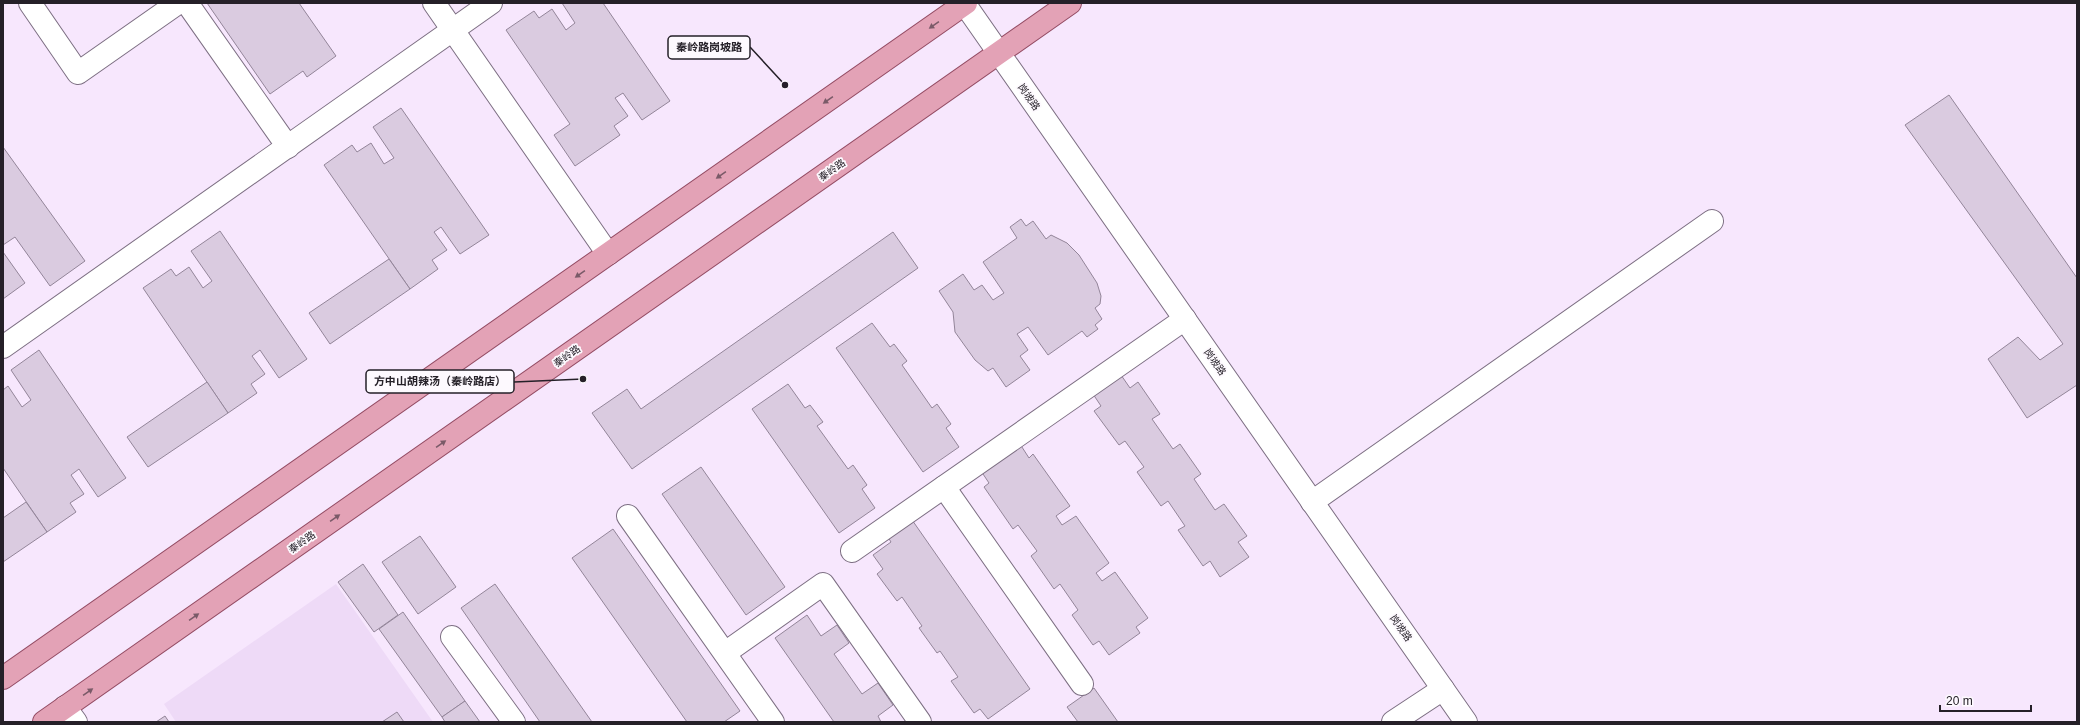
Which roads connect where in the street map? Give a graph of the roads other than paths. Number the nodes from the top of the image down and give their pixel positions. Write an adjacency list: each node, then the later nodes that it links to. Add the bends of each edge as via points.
1 (30, 3): 2 (street, via 78,73)
2 (178, 3)
3 (187, 3): 10 (street)
4 (434, 3): 8 (street)
5 (491, 3): 8 (street)
6 (965, 3): 9 (street, 岗坡路); 12 (main road, one-way to 12)
7 (1070, 3): 9 (main road, 秦岭路)
8 (453, 30): 10 (street); 12 (street)
9 (999, 53): 13 (street, 岗坡路); 24 (main road, 秦岭路, one-way to 9)
10 (288, 147): 14 (street)
11 (1712, 221): 16 (street)
12 (608, 254): 21 (main road, one-way to 21)
13 (1185, 319): 15 (street); 16 (street, 岗坡路)
14 (3, 347)
15 (944, 487): 18 (street); 22 (street)
16 (1312, 502): 23 (street, 岗坡路)
17 (628, 516): 20 (street)
18 (852, 551)
19 (452, 637): 27 (street)
20 (725, 653): 25 (street); 28 (street, via 823,584)
21 (3, 678)
22 (1082, 684)
23 (1443, 689): 29 (street); 30 (street, 岗坡路)
24 (71, 715): 26 (main road, 秦岭路)
25 (770, 721)
26 (44, 722)
27 (514, 722)
28 (920, 722)
29 (1393, 722)
30 (1466, 722)

